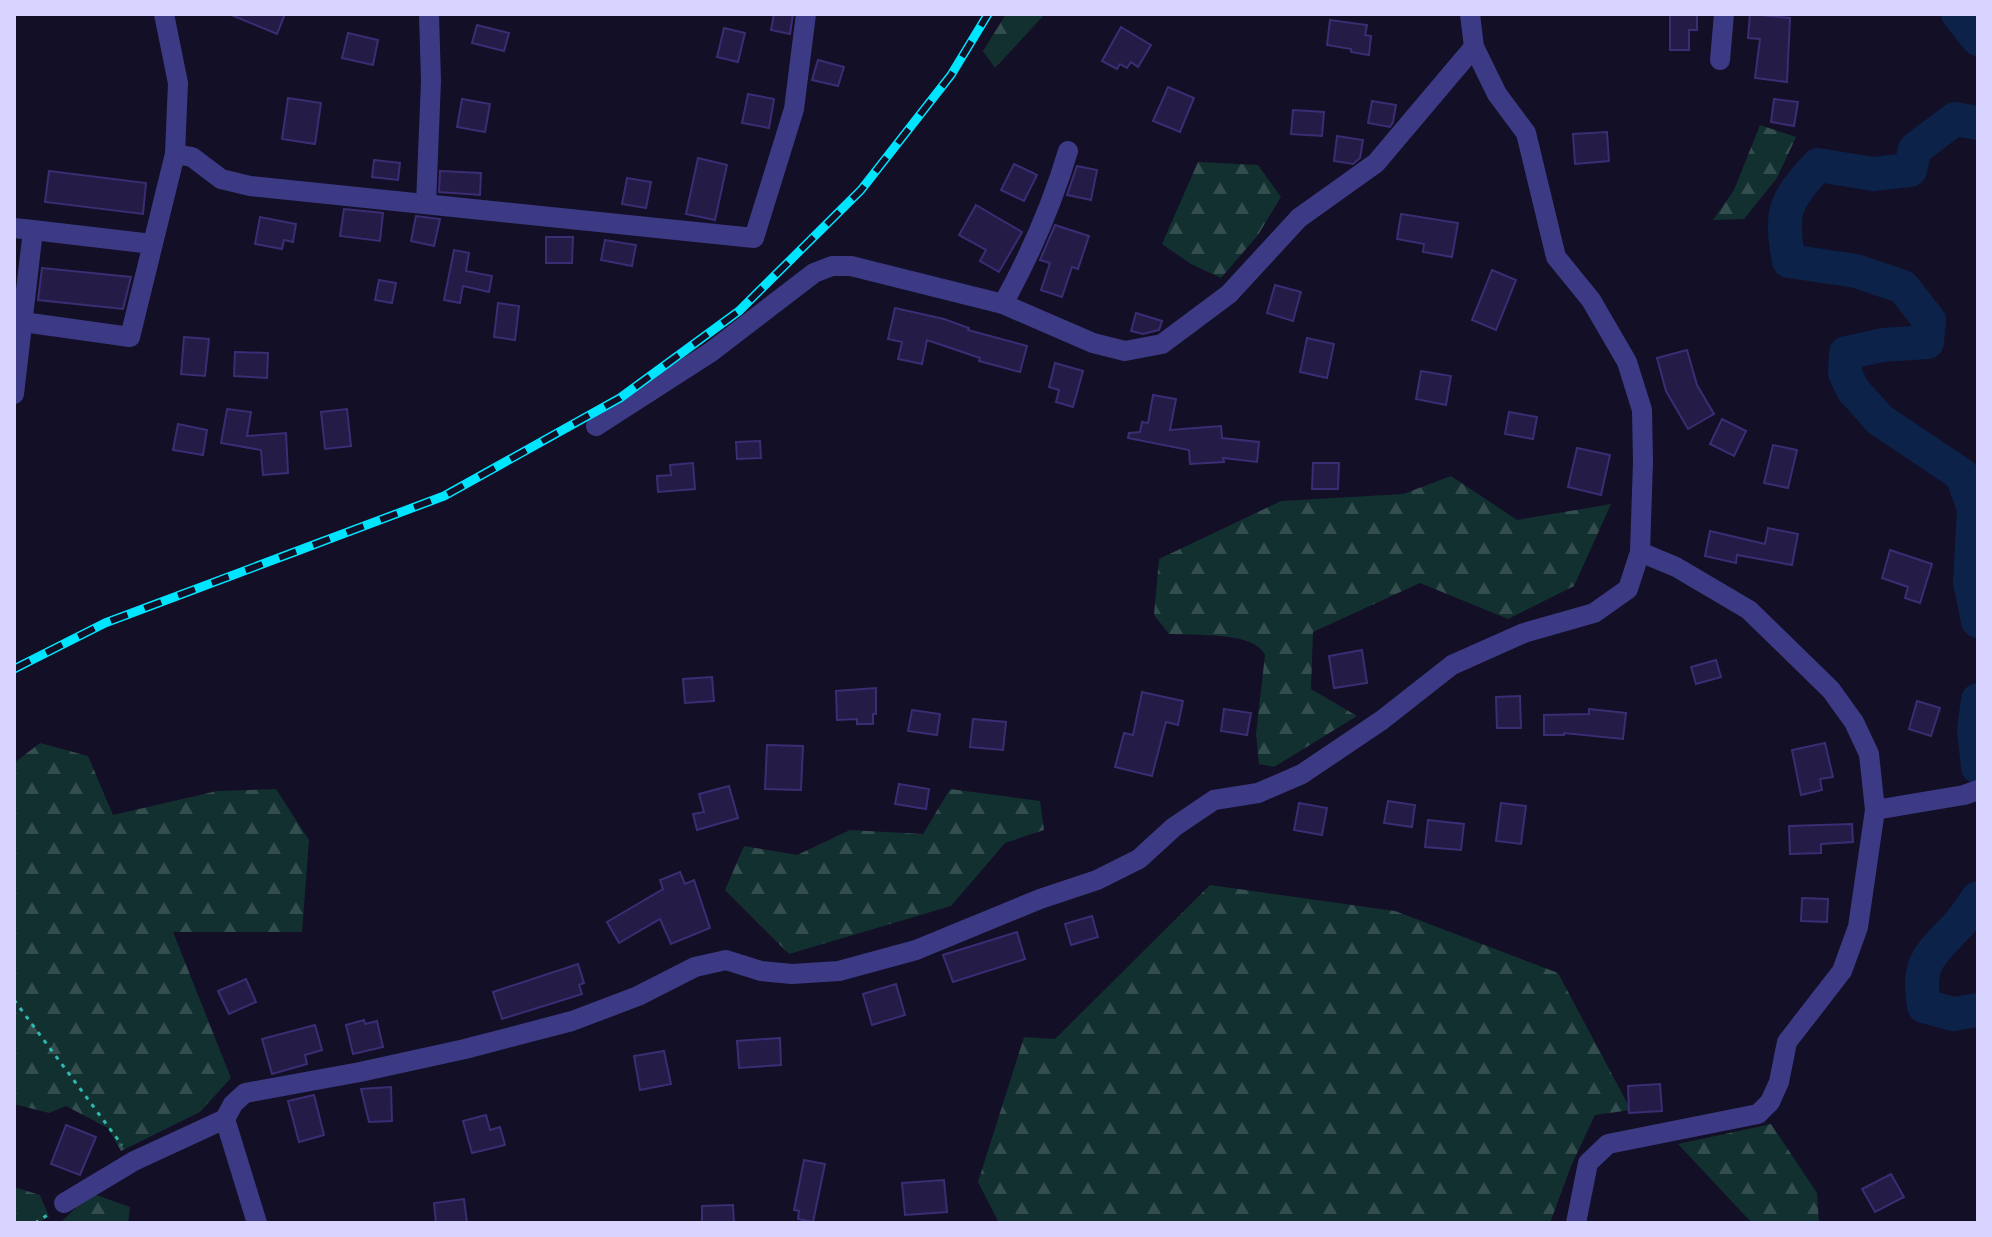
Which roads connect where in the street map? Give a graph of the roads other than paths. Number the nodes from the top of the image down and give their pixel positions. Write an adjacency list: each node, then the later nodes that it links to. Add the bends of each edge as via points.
1 (164, 14): 9 (street, via 178,83)
2 (429, 14): 10 (street)
3 (806, 14): 10 (street, via 794,109 754,238)
4 (1470, 14): 6 (street)
5 (1724, 14): 7 (street)
6 (1474, 47): 13 (street, via 1376,163 1299,218 1229,294 1162,344 1125,351 1093,343); 17 (street, via 1497,94 1526,133 1556,257 1591,300 1627,362 1642,410)
7 (1720, 60)
8 (1068, 151): 13 (street, via 1027,260)
9 (175, 154): 10 (street, via 192,157 221,179 250,186); 12 (street)
10 (426, 204)
11 (24, 229): 12 (street); 14 (street)
12 (152, 244): 14 (street, via 130,337)
13 (1003, 304): 16 (street, via 851,266 832,266 814,273 711,352)
14 (23, 322): 15 (street)
15 (14, 394)
16 (596, 426)
17 (1640, 552): 19 (street, via 1749,610 1831,690 1869,754); 20 (street, via 1628,589 1611,603 1452,665 1302,774 1258,793 1214,800 1139,859 1097,880 916,950 839,971 761,971 726,960 695,967 572,1021 465,1049 245,1093)
18 (1971, 792): 19 (street)
19 (1875, 810): 23 (street, via 1850,951 1842,971 1787,1042 1770,1102 1758,1114 1608,1144 1588,1163)
20 (225, 1119): 21 (street, via 134,1161); 22 (street)
21 (64, 1203)
22 (257, 1223)
23 (1576, 1223)

